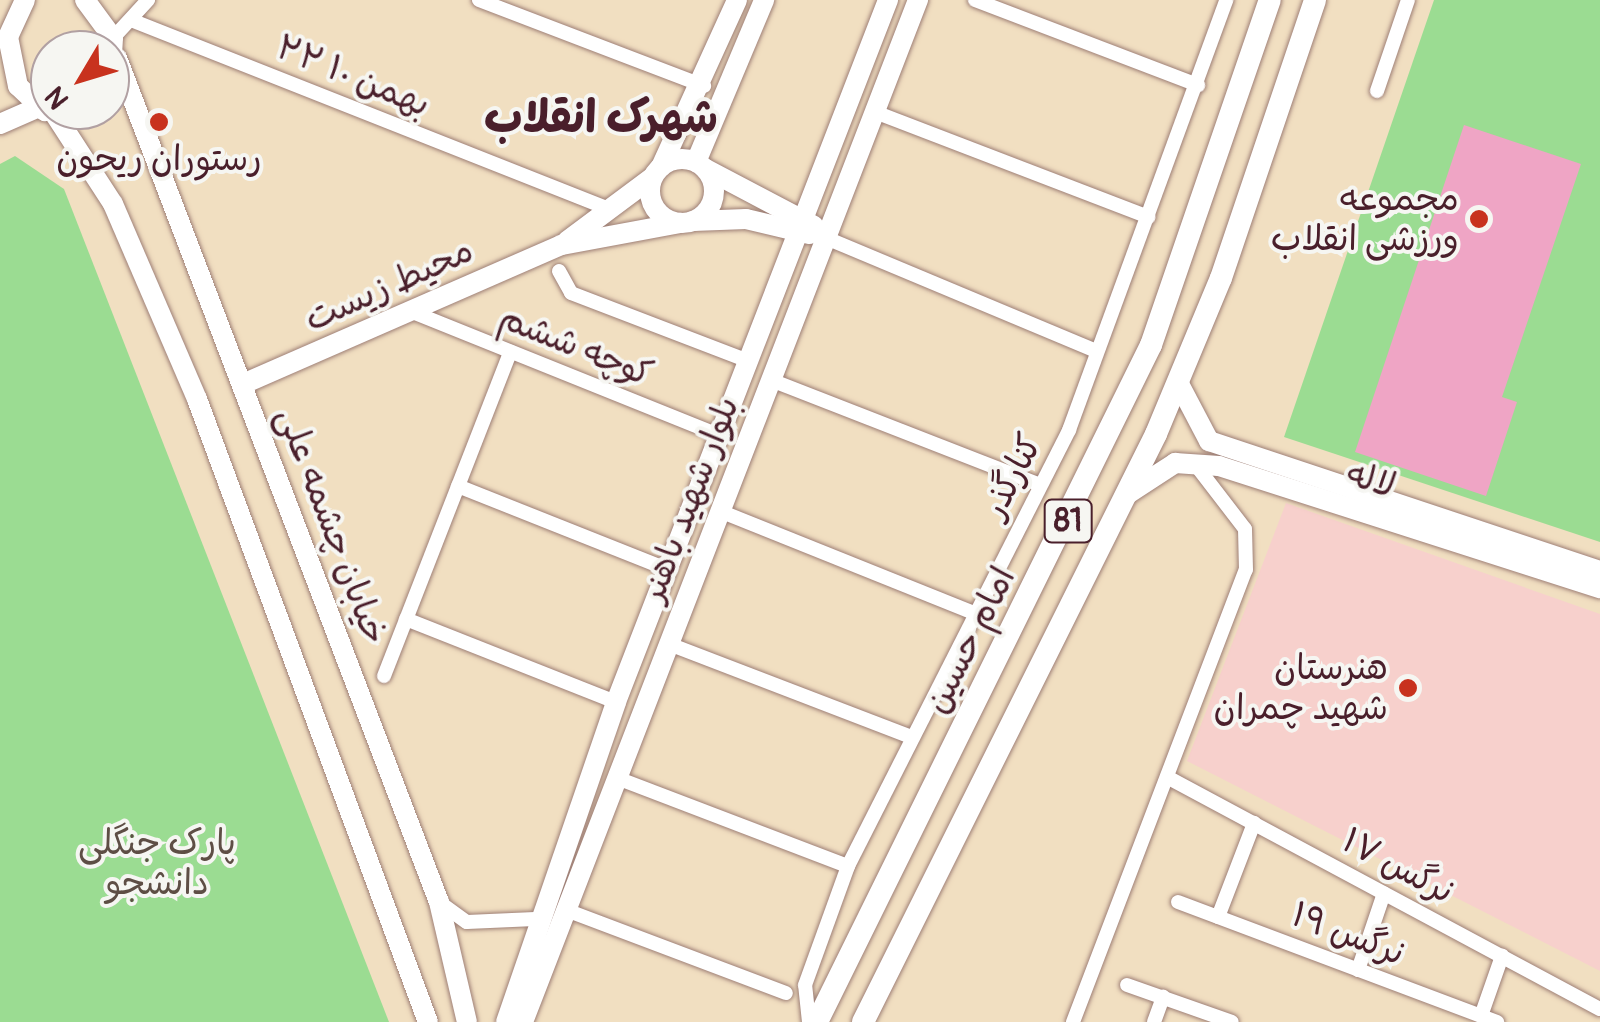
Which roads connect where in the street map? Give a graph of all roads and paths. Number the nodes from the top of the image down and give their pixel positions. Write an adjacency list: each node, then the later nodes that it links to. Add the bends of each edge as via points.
1 (148, 0): 14 (street)
2 (479, 0): 18 (street)
3 (737, 0): 18 (street)
4 (764, 0): 26 (street)
5 (888, 0): 31 (street, بلوار شهید باهنر)
6 (918, 0): 22 (street, بلوار شهید باهنر)
7 (975, 0): 17 (street)
8 (1226, 0): 17 (street, کنارگذر)
9 (1270, 0): 80 (main road, امام حسین / 81, via 1151,345)
10 (1316, 0): 40 (main road, 81)
11 (1408, 0): 20 (street)
12 (88, 1): 15 (street, خیابان چشمه علی)
13 (12, 13): 21 (street, via 10,72)
14 (130, 20): 16 (street); 28 (street, ۲۲ بهمن ۱۰)
15 (105, 30)
16 (125, 30)
17 (1198, 85): 29 (street, کنارگذر)
18 (704, 86): 27 (street)
19 (130, 87): 41 (street, خیابان چشمه علی)
20 (1377, 91)
21 (30, 93)
22 (875, 112): 29 (street); 32 (street, بلوار شهید باهنر)
23 (30, 115): 24 (street)
24 (0, 124)
25 (61, 130): 75 (street, via 113,204 197,400 397,920)
26 (701, 165): 27 (street); 30 (street, via 712,205); 31 (street)
27 (657, 172): 28 (street, محیط زیست); 30 (street, via 652,201)
28 (610, 210): 33 (street, محیط زیست)
29 (1149, 216): 36 (street, کنارگذر)
30 (687, 222): 31 (street, محیط زیست); 33 (street, محیط زیست)
31 (802, 223): 32 (street); 38 (street, بلوار شهید باهنر)
32 (826, 238): 36 (street); 39 (street, بلوار شهید باهنر)
33 (562, 245): 35 (street, محیط زیست)
34 (559, 271): 38 (street, via 571,293)
35 (410, 311): 37 (street, کوچه ششم); 41 (street, محیط زیست)
36 (1096, 351): 45 (street, کنارگذر)
37 (510, 352): 42 (street, کوچه ششم); 46 (street)
38 (748, 361): 42 (street, بلوار شهید باهنر)
39 (771, 380): 45 (street); 48 (street, بلوار شهید باهنر)
40 (1178, 382): 43 (street); 47 (main road, 81)
41 (243, 384): 63 (street, خیابان چشمه علی)
42 (719, 435): 49 (street, بلوار شهید باهنر)
43 (1209, 441): 44 (street, via 1196,448); 50 (street, لاله)
44 (1195, 464): 47 (street, via 1175,463); 51 (street, لاله); 58 (street, via 1234,508 1250,551)
45 (1040, 485): 52 (street, کنارگذر)
46 (458, 486): 49 (street); 53 (street)
47 (1126, 495): 81 (main road, 81)
48 (720, 511): 52 (street); 54 (street, بلوار شهید باهنر)
49 (668, 569): 56 (street, بلوار شهید باهنر)
50 (1600, 571)
51 (1600, 588)
52 (974, 613): 57 (street, کنارگذر)
53 (406, 618): 55 (street); 56 (street)
54 (669, 644): 57 (street); 59 (street, بلوار شهید باهنر)
55 (384, 676)
56 (616, 702): 67 (street, بلوار شهید باهنر)
57 (910, 736): 61 (street, کنارگذر)
58 (1167, 777): 60 (street, نرگس ۱۷); 82 (street)
59 (617, 778): 61 (street); 65 (street, بلوار شهید باهنر)
60 (1254, 824): 62 (street, نرگس ۱۷); 66 (street)
61 (848, 866): 79 (street, کنارگذر, via 805,985)
62 (1384, 893): 68 (street, نرگس ۱۷); 69 (street)
63 (439, 902): 67 (street, via 466,922); 76 (street, خیابان چشمه علی)
64 (1178, 902): 66 (street, نرگس ۱۹)
65 (566, 910): 71 (street); 78 (street, بلوار شهید باهنر)
66 (1218, 917): 69 (street, نرگس ۱۹)
67 (535, 919): 77 (street, بلوار شهید باهنر)
68 (1502, 956): 73 (street, نرگس ۱۷); 74 (street)
69 (1358, 970): 74 (street, نرگس ۱۹)
70 (1127, 985): 72 (street)
71 (786, 993)
72 (1163, 998): 83 (street); 84 (street)
73 (1600, 1009)
74 (1481, 1016): 85 (street, نرگس ۱۹)
75 (428, 1022)
76 (467, 1022)
77 (506, 1022)
78 (523, 1022)
79 (809, 1022)
80 (817, 1022)
81 (863, 1022)
82 (1073, 1022)
83 (1154, 1022)
84 (1232, 1022)
85 (1497, 1022)

